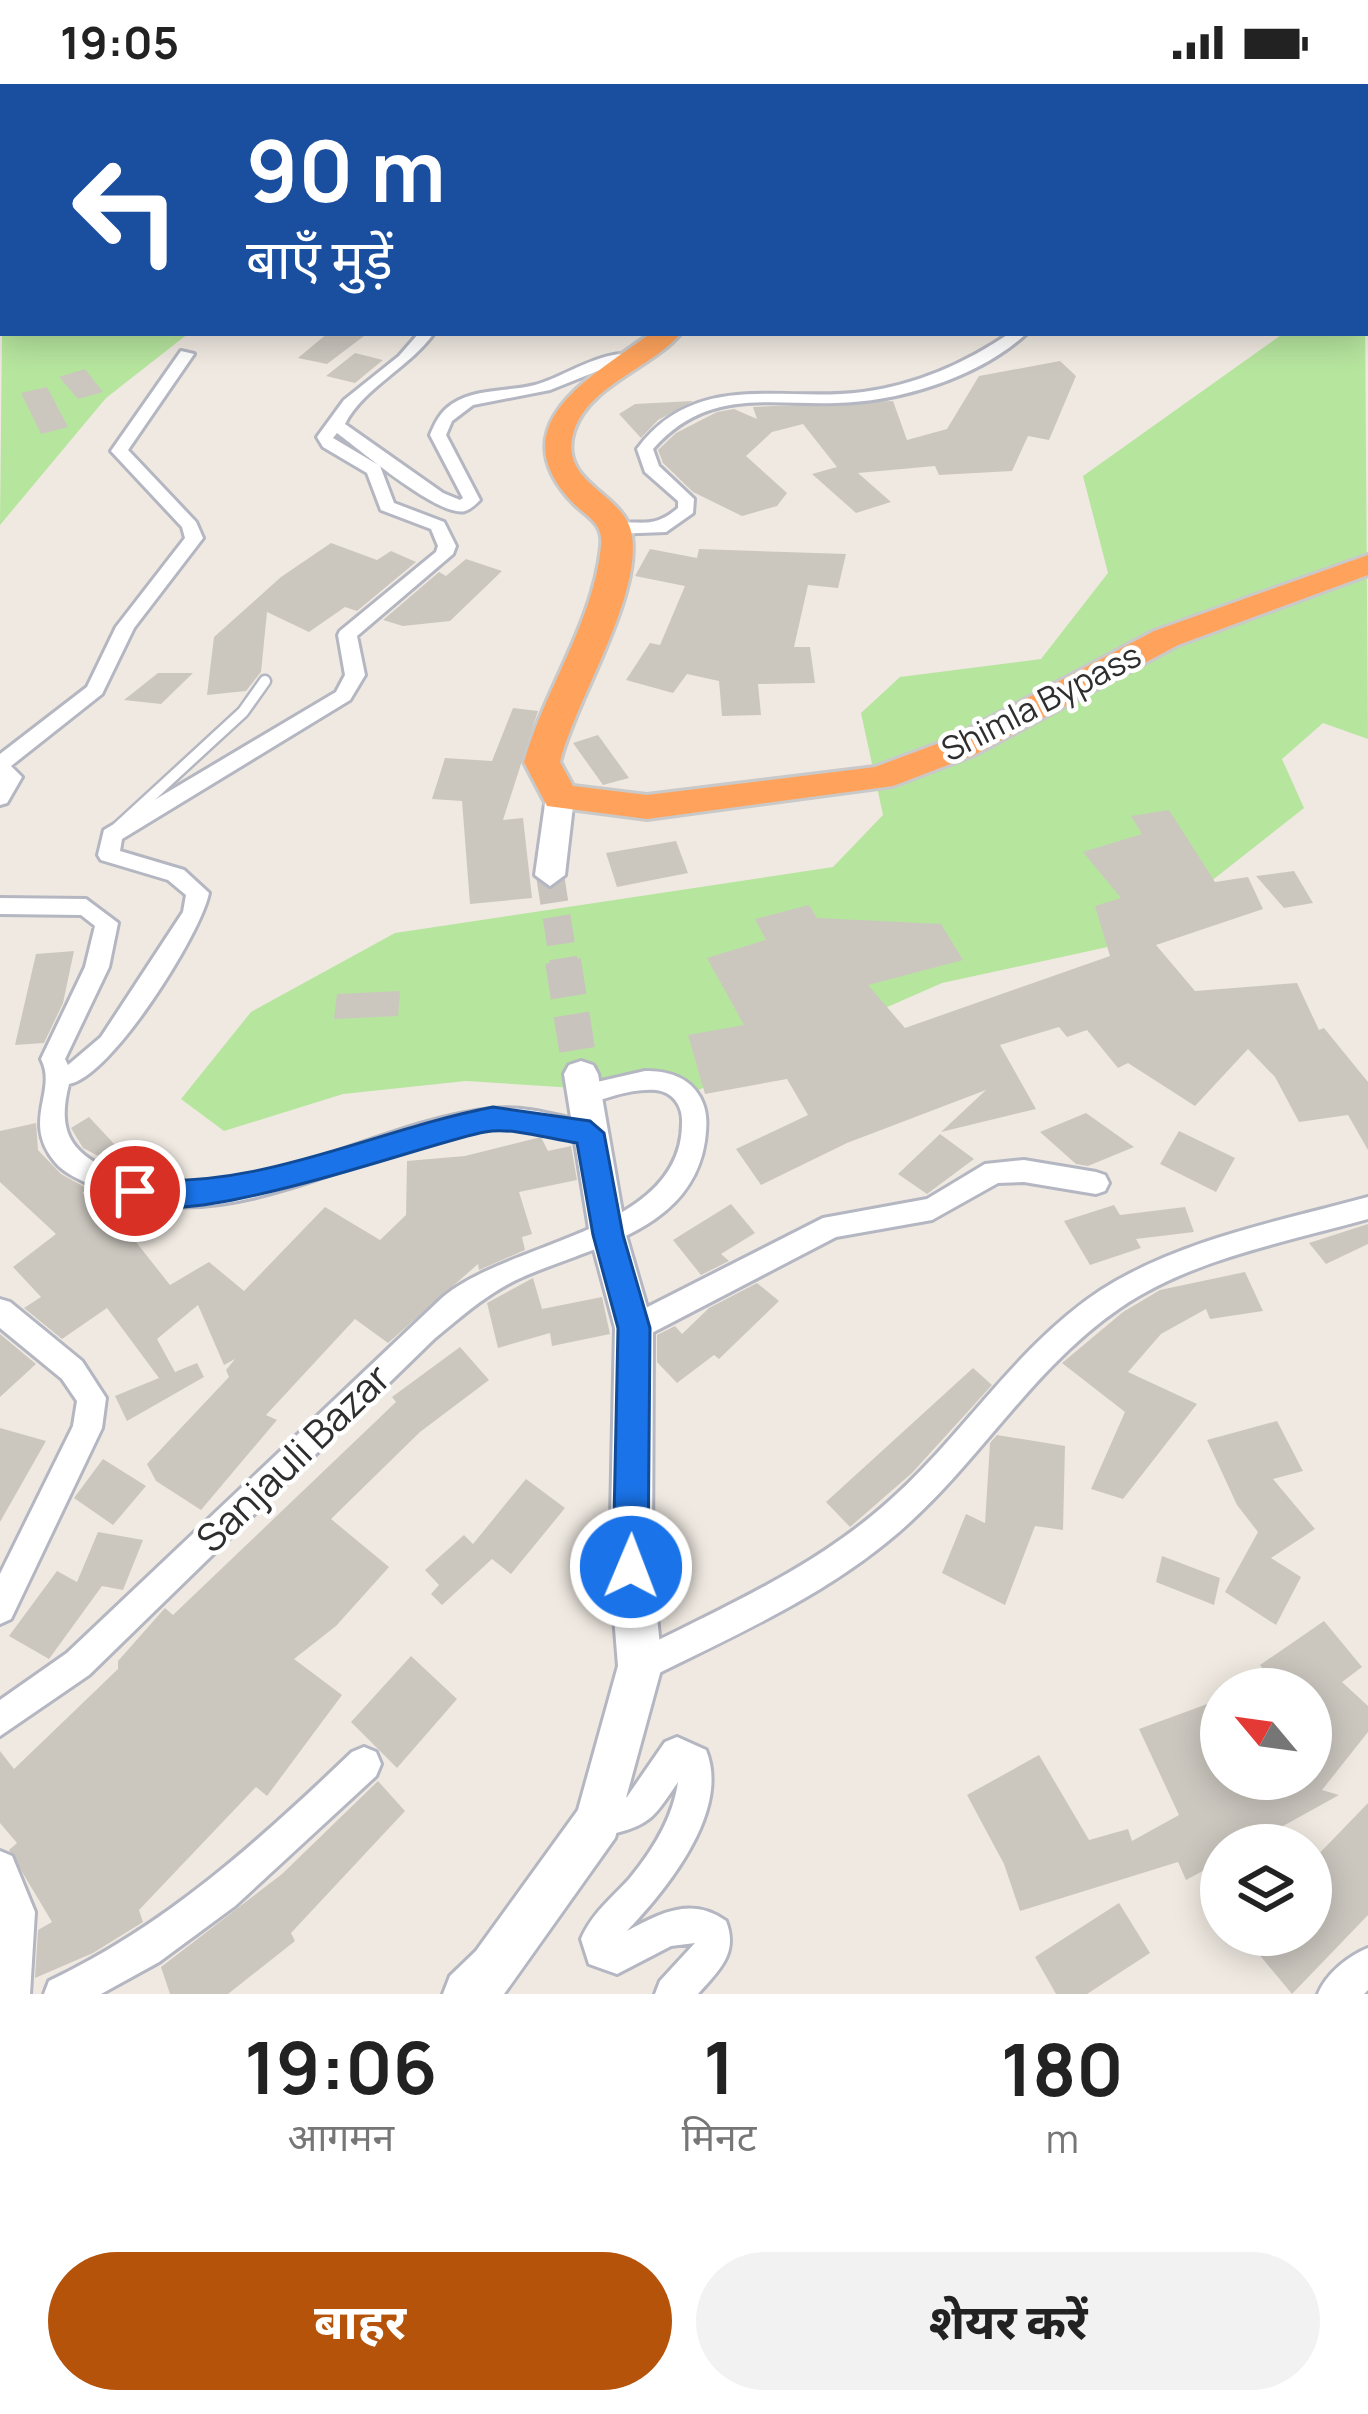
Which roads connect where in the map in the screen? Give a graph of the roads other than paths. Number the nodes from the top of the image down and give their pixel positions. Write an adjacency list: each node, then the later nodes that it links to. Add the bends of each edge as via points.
1 (425, 336): 6 (street, via 403,366 350,402)
2 (664, 336): 5 (highway)
3 (1015, 336): 7 (street, via 903,389 856,398 752,393 703,406 645,448 651,468 687,509 666,527)
4 (186, 354): 10 (street, via 119,452 194,538 125,627 95,690)
5 (636, 359): 6 (street, via 602,360 544,388 454,410 438,434 470,494 466,506 437,497); 7 (highway, via 562,418 554,443 560,469)
6 (337, 425): 13 (street, via 325,437 329,444 374,470 387,506 438,526 444,554 346,635 355,675 343,696)
7 (614, 529): 11 (highway, via 612,572 542,761)
8 (1368, 565): 11 (highway, Shimla Bypass, via 1166,638 962,747 880,778 647,807)
9 (266, 681): 13 (lane)
10 (0, 766): 12 (street, via 12,777)
11 (560, 796): 14 (main road)
12 (0, 798)
13 (112, 835): 16 (street, via 109,855 176,875 198,893 194,914 110,1044 73,1076)
14 (550, 874)
15 (0, 906): 16 (street, via 86,908 107,923 97,967 53,1059)
16 (61, 1074): 17 (street, via 48,1104 68,1160 98,1181 178,1195 250,1187 440,1129)
17 (585, 1101): 20 (main road); 20 (street, Sanjauli Bazar, via 635,1082 664,1082 682,1089 694,1109 695,1140 661,1201)
18 (1096, 1183): 22 (street, via 994,1172 932,1209 832,1226)
19 (1368, 1208): 24 (street, via 1147,1278 1108,1300 871,1538)
20 (608, 1235): 22 (main road); 25 (street, Sanjauli Bazar, via 482,1283 78,1664)
21 (0, 1311): 23 (street, via 72,1370 92,1397 87,1428)
22 (634, 1328): 24 (main road, via 631,1567)
23 (0, 1608)
24 (640, 1666): 27 (main road)
25 (0, 1720)
26 (364, 1764): 30 (street, via 182,1927 114,1972)
27 (598, 1821): 31 (main road); 32 (street, via 637,1811 677,1754 694,1762 697,1775 662,1864 599,1939 602,1951 617,1956 688,1922 704,1924 713,1950)
28 (0, 1868): 29 (street, via 17,1912)
29 (12, 1994)
30 (62, 1994)
31 (468, 1994)
32 (674, 1994)

